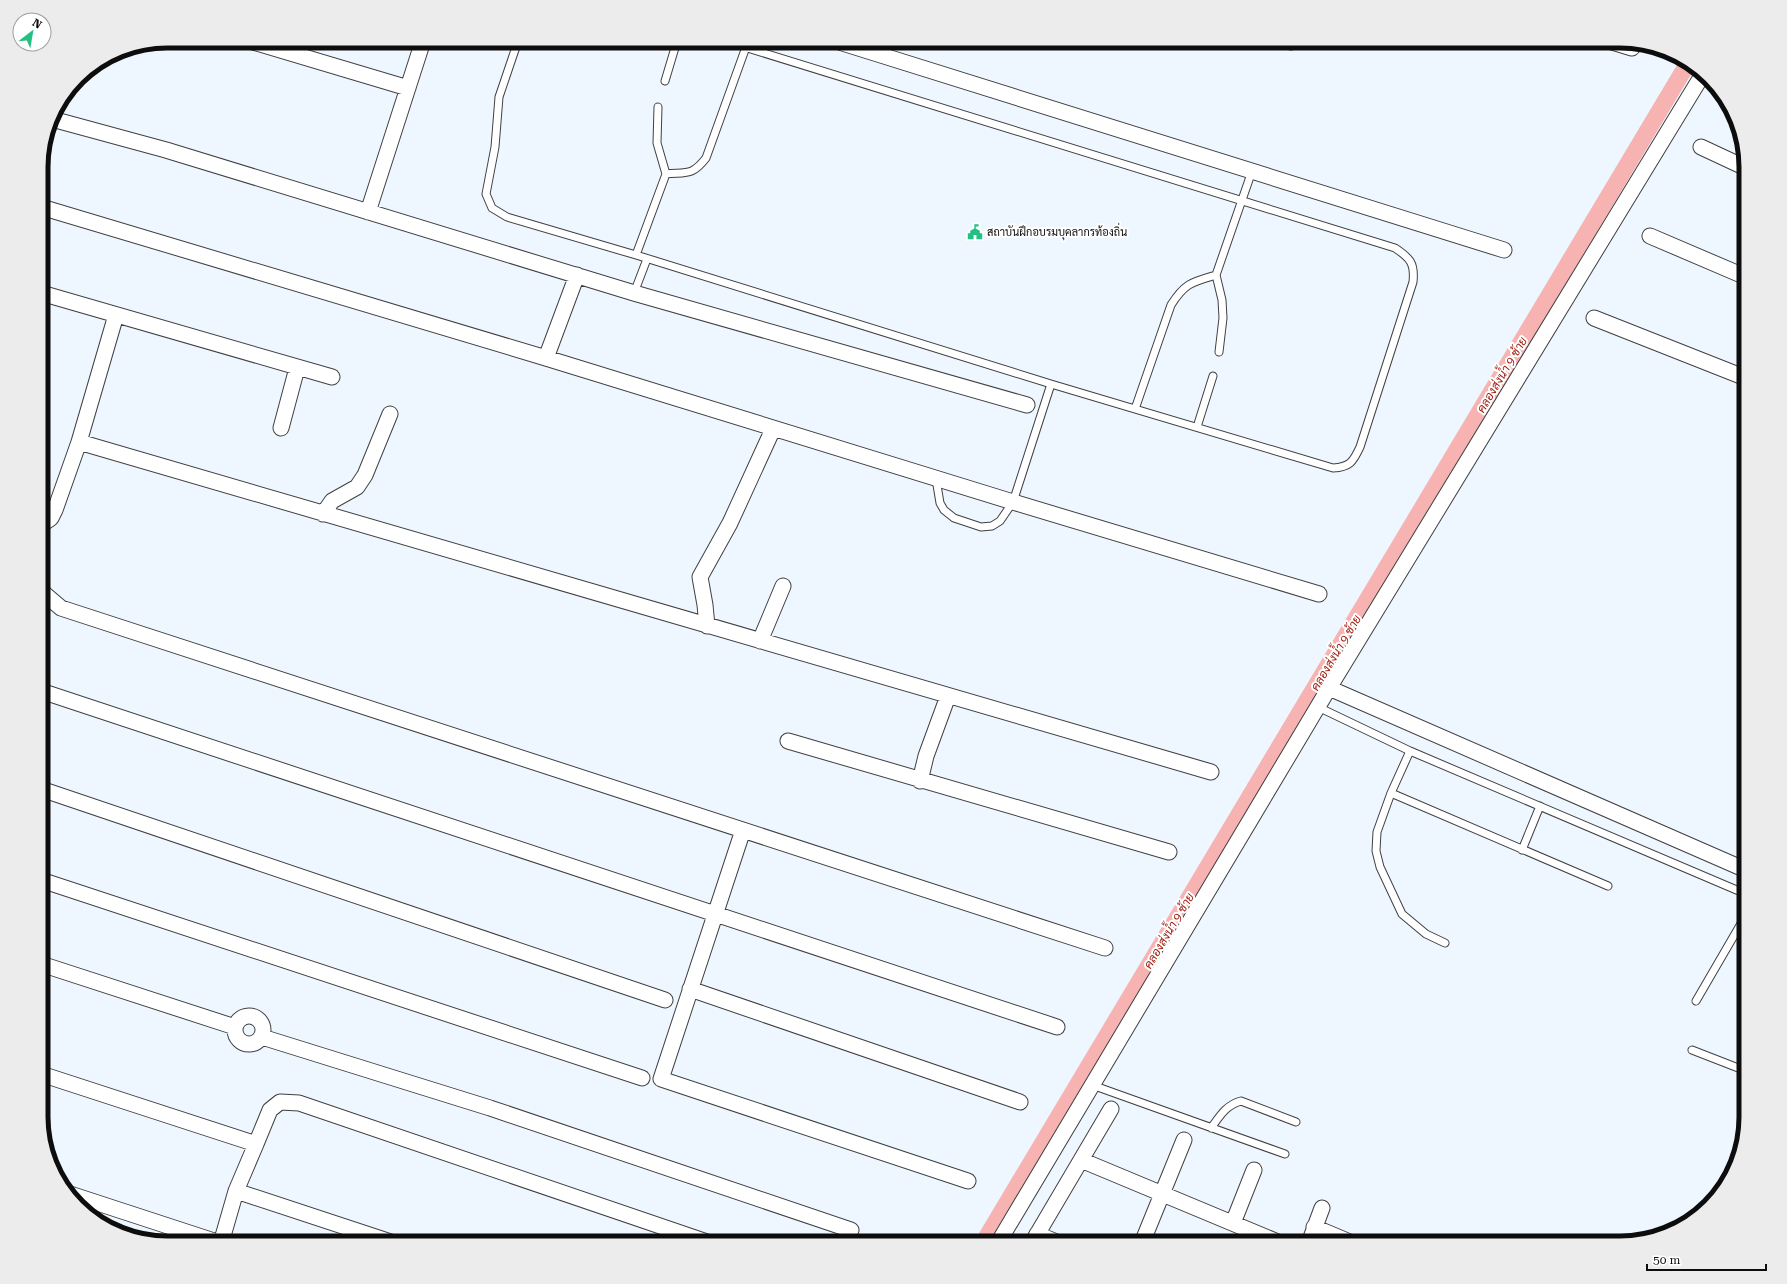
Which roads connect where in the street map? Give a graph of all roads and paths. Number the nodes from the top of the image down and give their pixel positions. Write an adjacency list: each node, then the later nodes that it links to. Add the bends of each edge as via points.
1 (274, 48): 10 (street)
2 (421, 48): 10 (street)
3 (516, 48): 22 (lane, via 498,97 495,147 486,194 492,208 507,217)
4 (675, 48): 9 (lane)
5 (746, 48): 16 (lane, via 706,158 698,168 689,172)
6 (749, 48): 17 (lane)
7 (858, 48): 15 (street)
8 (1700, 79): 54 (street)
9 (666, 81)
10 (408, 88): 19 (street)
11 (658, 107): 16 (lane, via 657,143)
12 (57, 120): 19 (street, via 166,150)
13 (1700, 147): 14 (street)
14 (1739, 165)
15 (1252, 171): 17 (lane); 21 (street)
16 (666, 174): 22 (lane)
17 (1243, 200): 26 (lane); 41 (lane, via 1395,248 1408,256 1414,270 1413,282 1360,447 1353,461 1344,468 1333,468)
18 (48, 209): 32 (street)
19 (368, 212): 25 (street)
20 (1650, 236): 24 (street)
21 (1504, 250)
22 (636, 255): 23 (lane)
23 (647, 259): 27 (lane); 37 (lane)
24 (1739, 274)
25 (577, 275): 27 (street); 32 (street)
26 (1216, 275): 31 (lane, via 1223,318); 39 (lane, via 1191,283 1180,292 1170,306)
27 (634, 293): 38 (street)
28 (48, 295): 29 (street)
29 (116, 314): 33 (street); 44 (street)
30 (1594, 318): 34 (street)
31 (1219, 352)
32 (546, 358): 43 (street)
33 (297, 368): 36 (street); 42 (street)
34 (1739, 375)
35 (1213, 376): 41 (lane)
36 (332, 377)
37 (1052, 384): 39 (lane); 46 (lane)
38 (1027, 405)
39 (1135, 409): 41 (lane)
40 (390, 414): 47 (street, via 365,475 357,488 332,501)
41 (1197, 427)
42 (281, 428)
43 (773, 428): 45 (street); 52 (street, via 730,523 700,578)
44 (79, 442): 47 (street); 48 (street, via 55,510)
45 (936, 478): 46 (street); 46 (lane, via 940,503 944,510 954,518 981,527 992,526 1000,521)
46 (1013, 502): 50 (street)
47 (324, 514): 52 (street)
48 (48, 520)
49 (783, 586): 53 (street)
50 (1319, 594)
51 (48, 597): 65 (street, via 61,608)
52 (707, 626): 53 (street)
53 (760, 641): 56 (street)
54 (1329, 688): 57 (street); 68 (street)
55 (48, 693): 72 (street)
56 (948, 696): 60 (street); 61 (street, via 926,756)
57 (1318, 707): 59 (lane); 85 (street)
58 (788, 741): 61 (street)
59 (1410, 751): 63 (lane); 64 (lane)
60 (1211, 772)
61 (920, 781): 67 (street)
62 (48, 791): 78 (street)
63 (1391, 793): 66 (lane); 74 (lane, via 1377,832 1376,851 1380,867 1402,914 1426,934)
64 (1540, 806): 66 (lane); 71 (lane)
65 (743, 830): 72 (street); 75 (street)
66 (1522, 850): 70 (lane)
67 (1169, 852)
68 (1739, 867)
69 (48, 882): 84 (street)
70 (1608, 886)
71 (1739, 891)
72 (714, 913): 77 (street); 80 (street)
73 (1739, 927): 79 (lane)
74 (1445, 942)
75 (1105, 948)
76 (48, 966): 102 (street, via 235,1028 235,1034 245,1044 258,1042 262,1037 490,1108)
77 (690, 989): 86 (street); 95 (street, via 661,1079)
78 (665, 1000)
79 (1696, 1001)
80 (1057, 1027)
81 (1692, 1050): 82 (lane)
82 (1739, 1068)
83 (48, 1076): 91 (street)
84 (642, 1078)
85 (1092, 1084): 89 (lane); 107 (street)
86 (1020, 1102)
87 (1111, 1109): 93 (street)
88 (1296, 1122): 89 (lane, via 1241,1101 1226,1108)
89 (1211, 1128): 92 (lane)
90 (1184, 1140): 97 (street)
91 (256, 1144): 96 (street); 106 (street, via 270,1110 280,1102 299,1102)
92 (1286, 1154)
93 (1081, 1160): 97 (street); 108 (street)
94 (1254, 1170): 100 (street)
95 (968, 1181)
96 (236, 1191): 104 (street); 105 (street)
97 (1162, 1194): 100 (street); 109 (street)
98 (78, 1196): 103 (street)
99 (1322, 1208): 101 (street)
100 (1233, 1223): 110 (street)
101 (1314, 1228): 111 (street); 112 (street)
102 (851, 1230)
103 (199, 1236)
104 (223, 1236)
105 (373, 1236)
106 (690, 1236)
107 (1002, 1236)
108 (1036, 1236)
109 (1145, 1236)
110 (1264, 1236)
111 (1311, 1236)
112 (1334, 1236)

